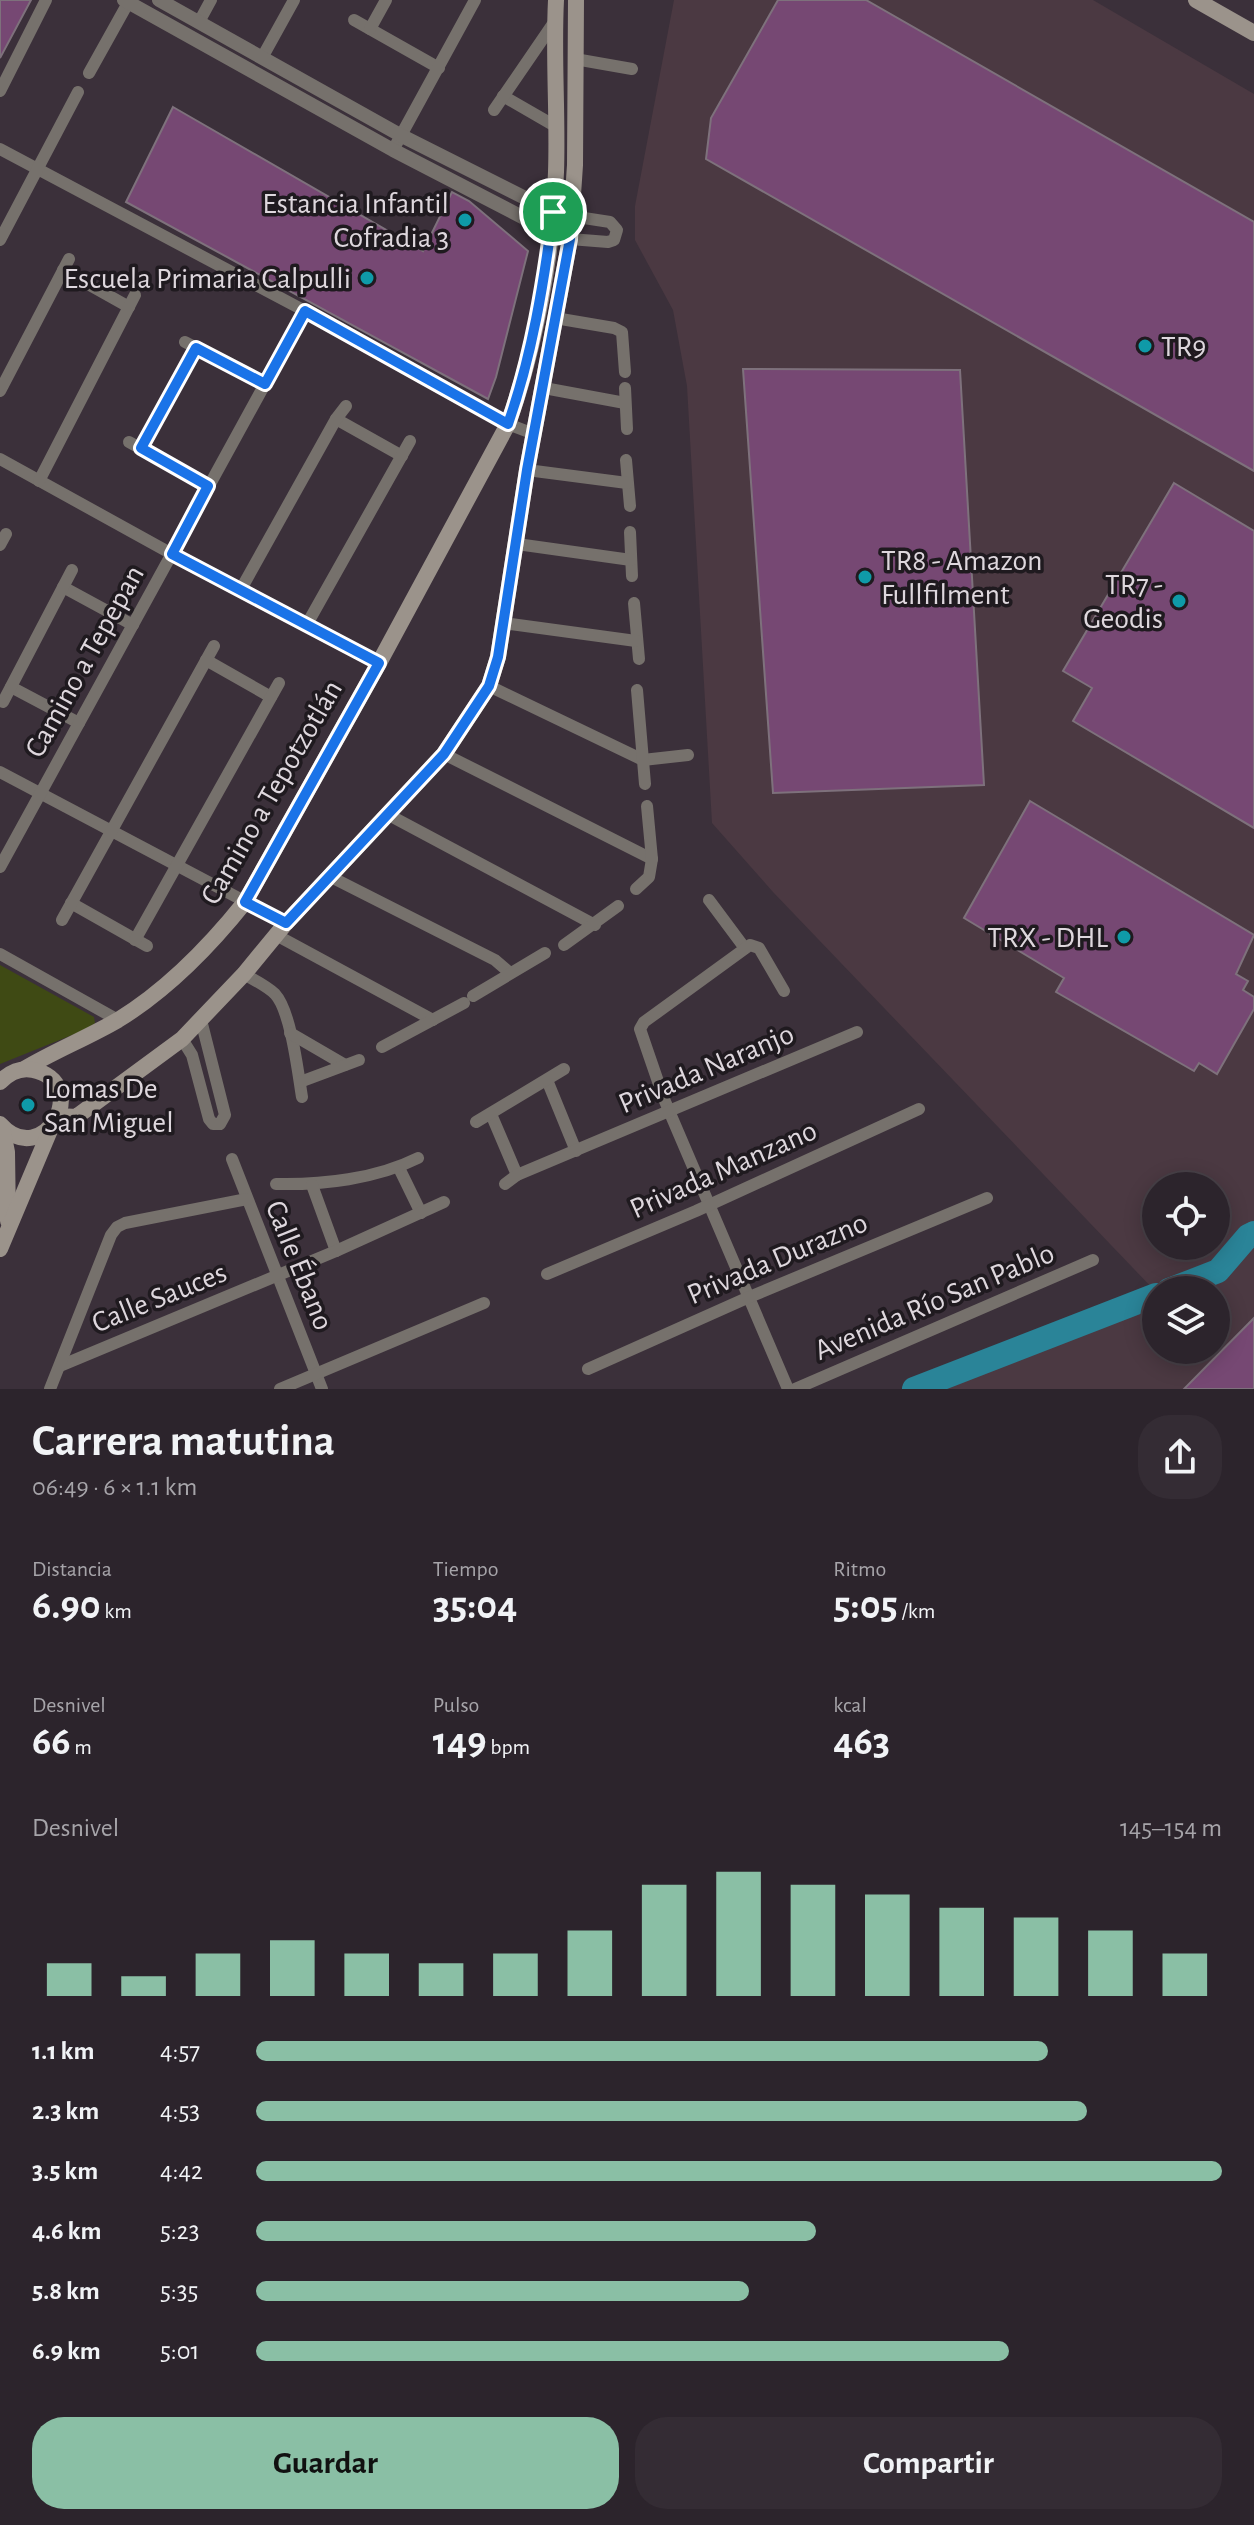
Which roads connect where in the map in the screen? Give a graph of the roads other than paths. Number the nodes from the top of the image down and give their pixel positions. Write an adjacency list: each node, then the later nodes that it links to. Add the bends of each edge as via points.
1 (46, 0): 23 (street)
2 (159, 0): 11 (street)
3 (211, 0): 14 (street)
4 (294, 0): 18 (street)
5 (386, 0): 16 (street)
6 (475, 0): 20 (street)
7 (556, 0): 13 (main road, Camino a Tepotzotlán)
8 (576, 0): 19 (main road)
9 (1196, 0): 17 (main road)
10 (126, 2): 15 (street); 22 (street)
11 (173, 8): 14 (street); 15 (street)
12 (354, 20): 16 (street)
13 (555, 21): 25 (street); 27 (main road, Camino a Tepotzotlán)
14 (199, 22): 18 (street)
15 (164, 23): 30 (street)
16 (370, 29): 20 (street)
17 (1254, 33)
18 (263, 56): 28 (street)
19 (575, 59): 21 (street); 33 (main road)
20 (439, 68): 28 (street)
21 (632, 69)
22 (89, 73)
23 (0, 91)
24 (78, 92): 31 (street)
25 (503, 96): 26 (street); 27 (street)
26 (494, 110)
27 (555, 126): 32 (main road, Camino a Tepotzotlán)
28 (402, 136): 30 (street); 32 (street)
29 (0, 149): 31 (street)
30 (393, 150): 34 (street)
31 (38, 169): 36 (street); 37 (street)
32 (553, 212): 33 (street); 34 (main road, Camino a Tepotzotlán)
33 (571, 216): 35 (main road); 35 (street, via 610,222 617,230 608,242)
34 (551, 232): 35 (street); 47 (main road, Camino a Tepotzotlán, via 521,389)
35 (570, 239): 38 (main road)
36 (0, 240)
37 (305, 311): 40 (street, Camino a Tepepan); 47 (street)
38 (555, 318): 39 (street, via 622,332); 41 (main road)
39 (625, 372)
40 (265, 384): 52 (street, via 190,345); 59 (street, Camino a Tepepan)
41 (544, 388): 44 (street); 49 (main road)
42 (625, 388): 44 (street)
43 (0, 391): 57 (street, via 66,265 132,301)
44 (625, 403): 48 (street)
45 (346, 406): 46 (street)
46 (336, 419): 53 (street); 68 (street)
47 (508, 424): 49 (street); 77 (main road, Camino a Tepotzotlán)
48 (627, 429)
49 (534, 434): 56 (main road)
50 (410, 441): 53 (street)
51 (129, 442): 52 (street)
52 (141, 448): 59 (street)
53 (402, 456): 72 (street)
54 (0, 459): 57 (street)
55 (626, 460): 58 (street)
56 (527, 470): 58 (street); 62 (main road)
57 (39, 481): 63 (street)
58 (627, 483): 60 (street)
59 (208, 486): 63 (street, Camino a Tepepan)
60 (630, 506)
61 (630, 532): 64 (street)
62 (517, 544): 64 (street); 70 (main road)
63 (172, 554): 68 (street); 71 (street, Camino a Tepepan)
64 (631, 560): 66 (street)
65 (72, 570): 67 (street)
66 (632, 576)
67 (63, 587): 71 (street); 80 (street)
68 (240, 591): 72 (street)
69 (634, 603): 73 (street)
70 (503, 623): 73 (street); 79 (main road)
71 (133, 625): 84 (street, Camino a Tepepan)
72 (306, 626): 77 (street)
73 (636, 641): 75 (street)
74 (214, 646): 76 (street)
75 (639, 659)
76 (206, 660): 82 (street); 93 (street)
77 (379, 663): 100 (main road, Camino a Tepotzotlán)
78 (279, 683): 82 (street)
79 (489, 686): 85 (main road); 87 (street)
80 (11, 687): 83 (street); 84 (street)
81 (637, 690): 87 (street)
82 (271, 697): 96 (street)
83 (3, 702)
84 (79, 723): 90 (street, Camino a Tepepan)
85 (444, 754): 92 (main road); 94 (street)
86 (688, 755): 87 (street)
87 (643, 760): 89 (street)
88 (0, 772): 90 (street)
89 (645, 784)
90 (41, 794): 93 (street); 95 (street, Camino a Tepepan)
91 (647, 806): 94 (street)
92 (387, 814): 97 (main road); 104 (street)
93 (110, 831): 96 (street); 101 (street)
94 (652, 859): 98 (street, via 649,877)
95 (1, 863)
96 (176, 867): 100 (street); 101 (street, via 141,943)
97 (329, 876): 105 (main road); 110 (street, via 495,960)
98 (636, 889)
99 (709, 900): 107 (street)
100 (245, 902): 105 (street); 113 (main road, Camino a Tepotzotlán, via 183,970)
101 (71, 903): 103 (street)
102 (618, 906): 104 (street)
103 (62, 920)
104 (595, 925): 106 (street)
105 (281, 929): 111 (main road); 115 (street)
106 (564, 945)
107 (747, 946): 112 (street, via 759,948); 128 (street, via 640,1029)
108 (545, 953): 110 (street)
109 (0, 954): 113 (street)
110 (510, 973): 115 (street)
111 (244, 974): 114 (main road); 117 (street, via 278,997)
112 (784, 991)
113 (118, 1020): 123 (main road, Camino a Tepotzotlán)
114 (201, 1020): 118 (main road); 118 (street, via 225,1115 220,1124 209,1119 192,1055)
115 (433, 1020): 119 (street)
116 (857, 1032): 128 (street, Privada Naranjo)
117 (290, 1033): 121 (street); 125 (street)
118 (182, 1039): 130 (main road, via 76,1117)
119 (382, 1047)
120 (359, 1060): 121 (street)
121 (345, 1065): 125 (street)
122 (564, 1069): 124 (street)
123 (9, 1075): 130 (main road, via 36,1070 54,1083 60,1094)
124 (547, 1080): 129 (street); 133 (street)
125 (300, 1082): 126 (street)
126 (302, 1097)
127 (919, 1109): 145 (street, Privada Manzano)
128 (669, 1111): 133 (street, Privada Naranjo); 145 (street)
129 (491, 1114): 131 (street); 137 (street)
130 (55, 1122): 132 (main road, via 32,1137); 147 (main road)
131 (476, 1122)
132 (1, 1126): 147 (main road)
133 (576, 1151): 137 (street, Privada Naranjo)
134 (418, 1158): 136 (street)
135 (232, 1159): 143 (street, Calle Ébano)
136 (399, 1168): 141 (street); 146 (street)
137 (517, 1175): 140 (street, Privada Naranjo)
138 (0, 1177): 147 (main road)
139 (276, 1184): 141 (street)
140 (505, 1184)
141 (312, 1185): 149 (street)
142 (987, 1198): 153 (street, Privada Durazno)
143 (247, 1199): 152 (street, Calle Ébano); 155 (street, Calle Sauces, via 117,1227)
144 (444, 1202): 146 (street, Calle Sauces)
145 (708, 1206): 151 (street, Privada Manzano); 153 (street)
146 (421, 1213): 149 (street, Calle Sauces)
147 (9, 1226): 148 (main road)
148 (0, 1249)
149 (336, 1251): 152 (street, Calle Sauces)
150 (1093, 1260): 162 (street, Avenida Río San Pablo)
151 (547, 1274)
152 (277, 1276): 155 (street, Calle Sauces); 157 (street, Calle Ébano)
153 (747, 1298): 156 (street, Privada Durazno); 161 (street)
154 (484, 1303): 157 (street)
155 (60, 1366): 158 (street, Calle Sauces)
156 (588, 1369)
157 (316, 1374): 159 (street); 160 (street, Calle Ébano)
158 (50, 1389)
159 (280, 1389)
160 (322, 1389)
161 (788, 1389)
162 (795, 1389)

